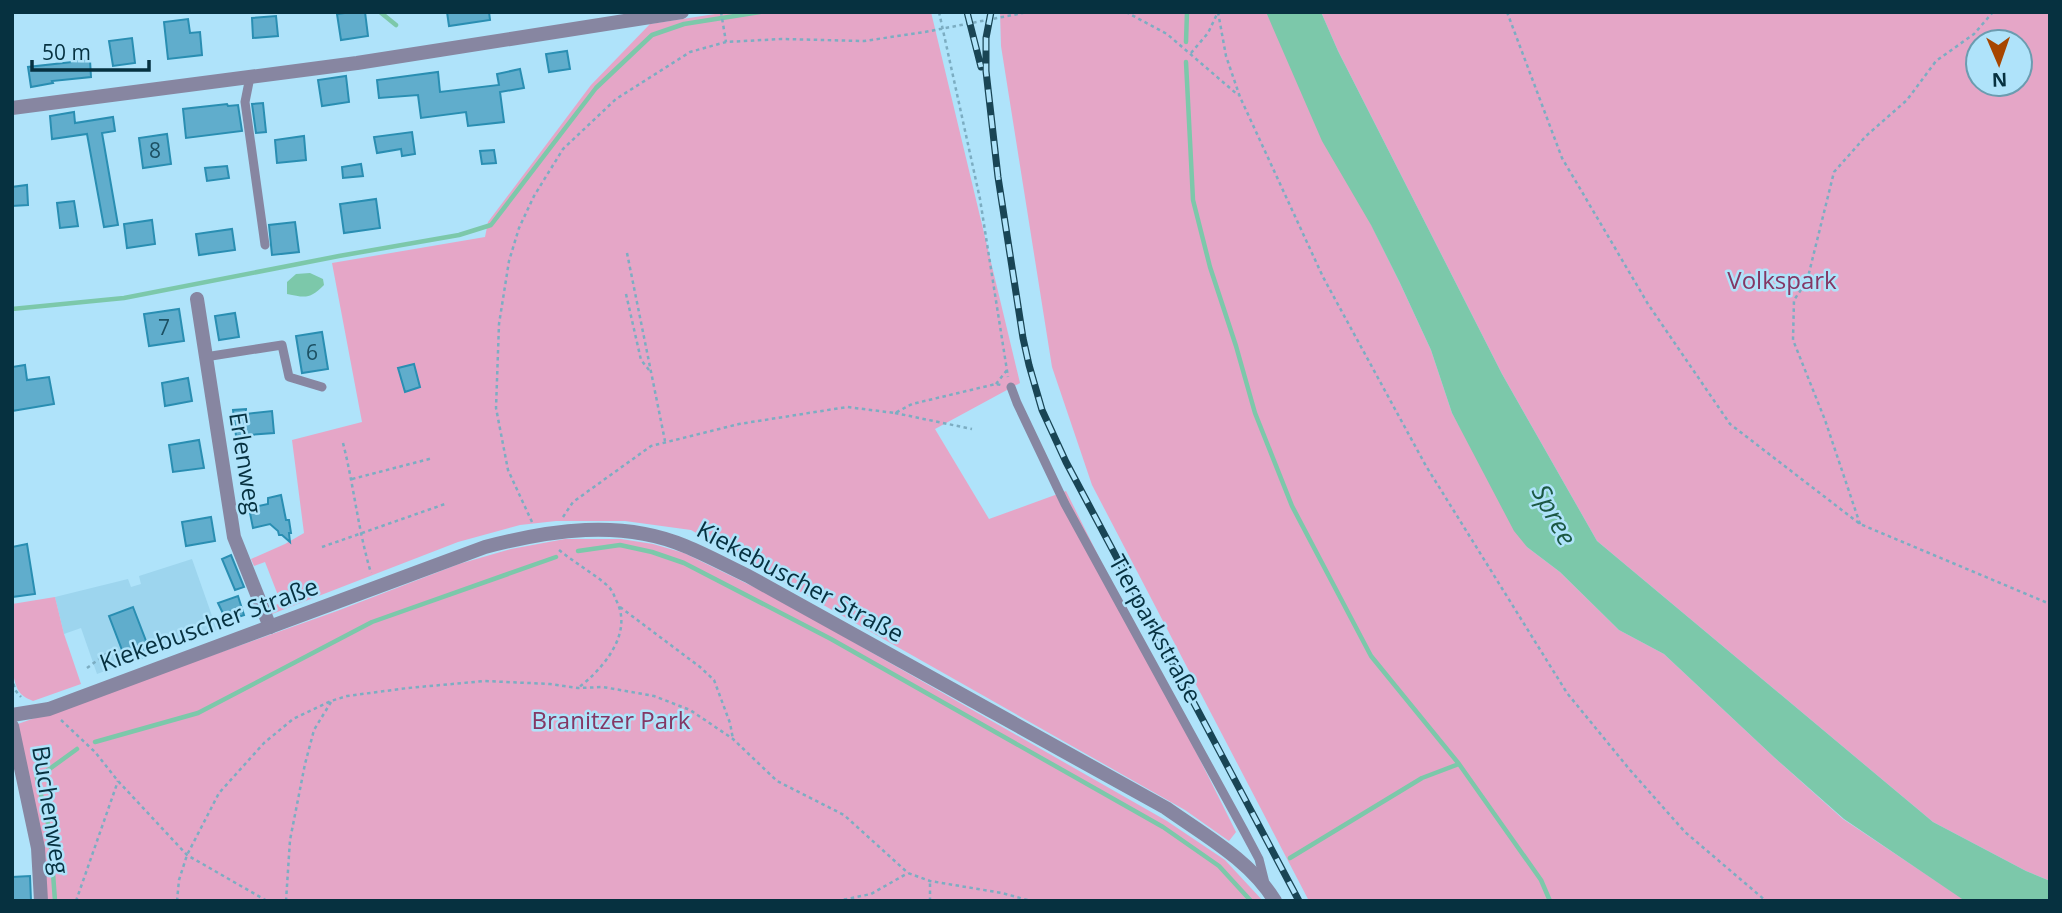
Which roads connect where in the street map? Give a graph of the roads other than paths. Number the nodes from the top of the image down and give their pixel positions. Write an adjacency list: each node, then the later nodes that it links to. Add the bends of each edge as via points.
1 (682, 12): 2 (street)
2 (654, 15): 3 (street)
3 (250, 77): 4 (street); 5 (lane, via 245,102)
4 (12, 108)
5 (265, 245)
6 (197, 299): 7 (street, Erlenweg)
7 (205, 357): 8 (lane, via 282,345 289,377); 10 (street, Erlenweg, via 233,537)
8 (322, 387)
9 (1011, 387): 13 (lane, Tierparkstraße, via 1065,503 1259,859)
10 (270, 627): 11 (street, Kiekebuscher Straße, via 48,709); 13 (street, Kiekebuscher Straße, via 510,541 590,530 654,536 748,576 1166,808 1229,852)
11 (12, 715)
12 (12, 726): 14 (street, Buchenweg, via 38,848)
13 (1271, 895)
14 (41, 901)

